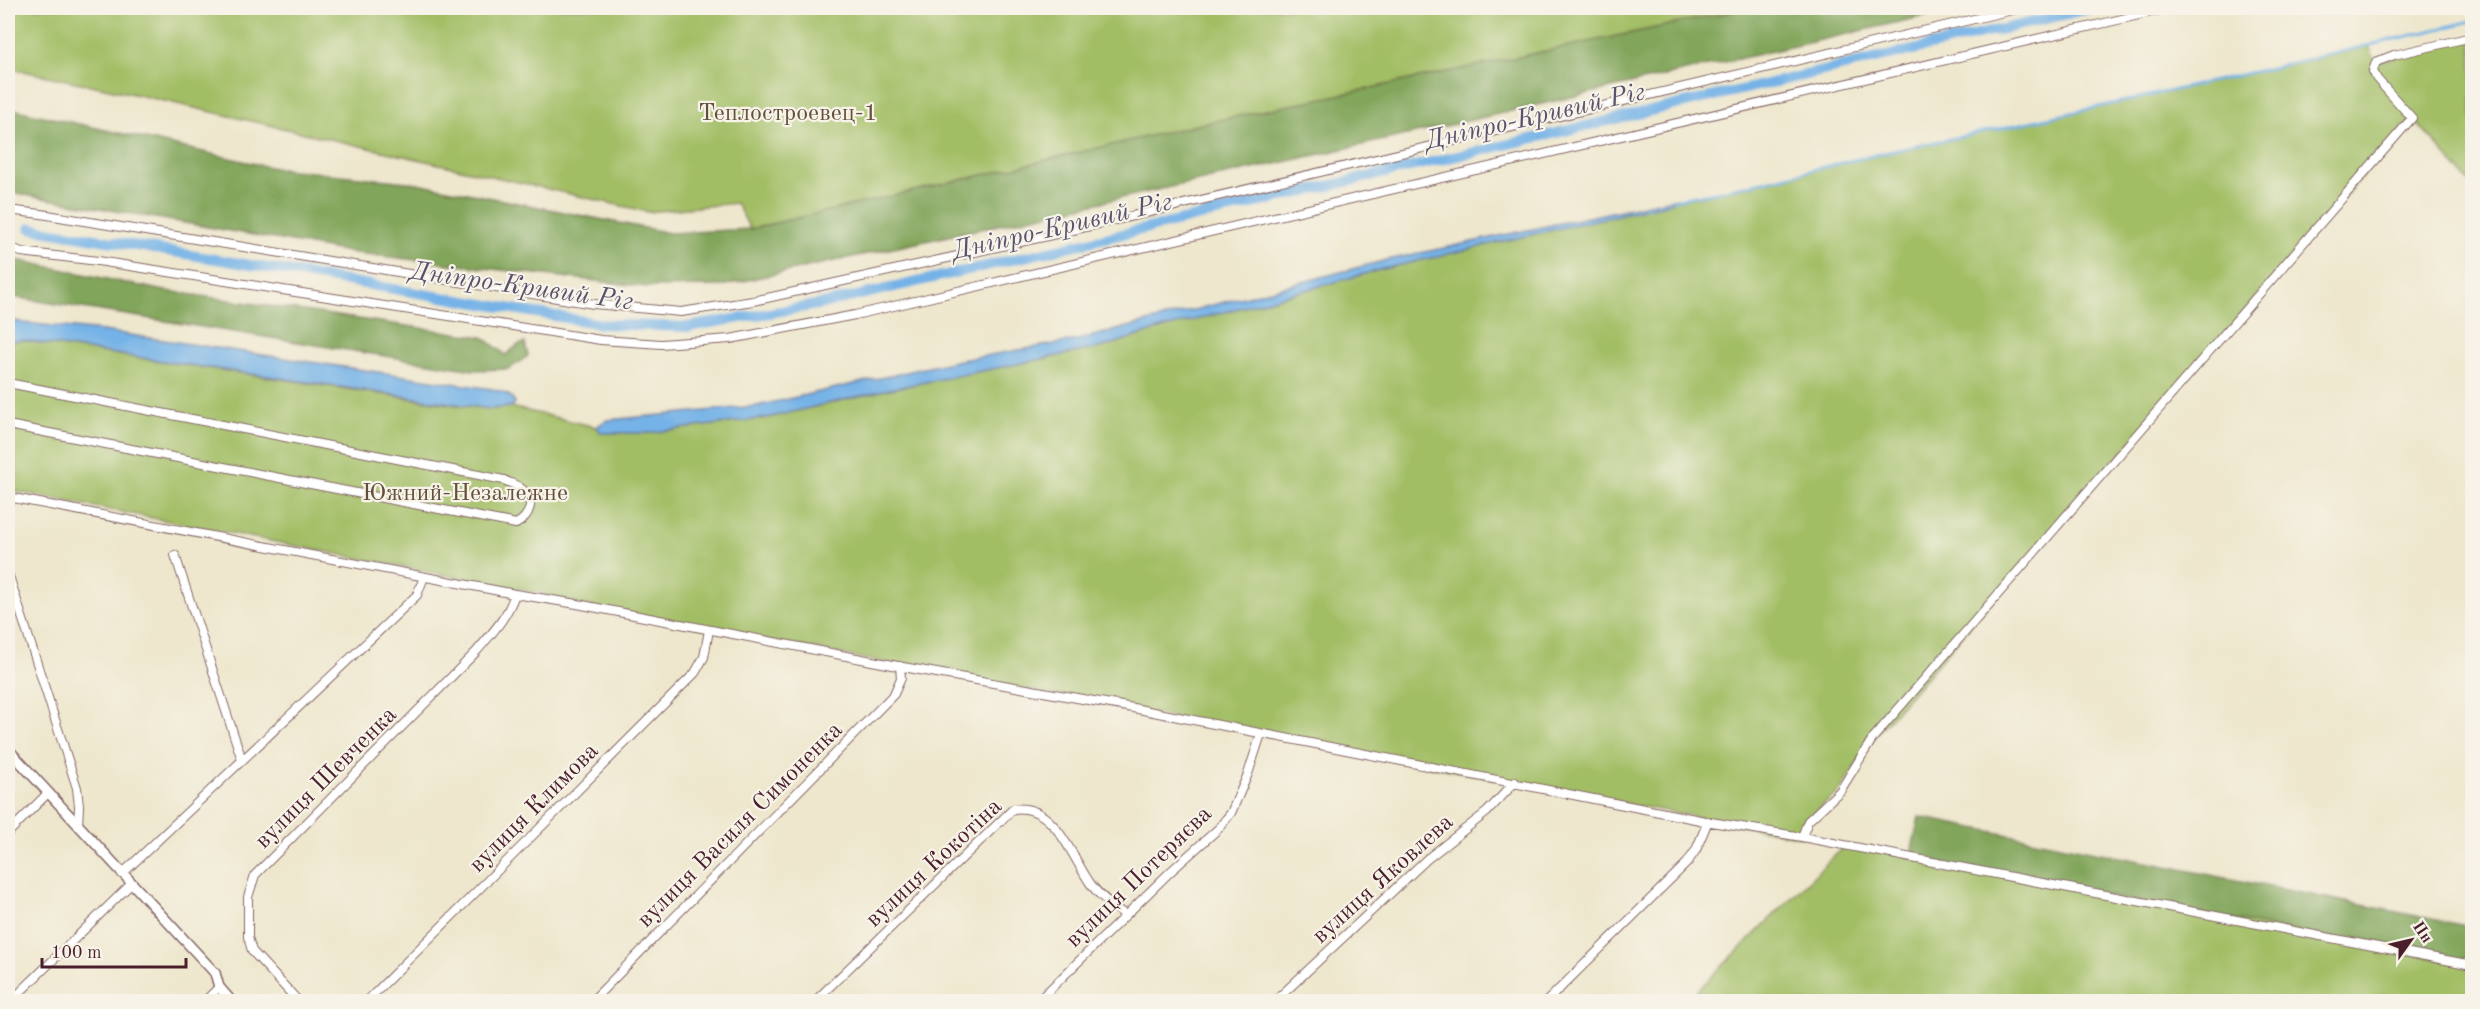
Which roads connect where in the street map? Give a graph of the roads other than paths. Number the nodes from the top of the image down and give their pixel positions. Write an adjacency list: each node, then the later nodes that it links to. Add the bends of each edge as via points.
1 (2021, 8): 4 (street, via 1043,237 753,301 681,312 594,304)
2 (2169, 8): 5 (street, via 855,315 730,339 661,344 602,340 21,252)
3 (2472, 37): 23 (street, via 2376,62 2373,71 2377,79 2412,118 1873,738 1840,790 1808,822)
4 (8, 210)
5 (8, 246)
6 (8, 383): 7 (street, via 504,480 524,490 530,504 524,520 516,524)
7 (8, 425)
8 (8, 497): 11 (street)
9 (175, 555): 17 (street)
10 (8, 573): 21 (street, via 77,788)
11 (424, 577): 12 (street); 17 (street, via 417,595)
12 (515, 594): 13 (street); 32 (street, вулиця Шевченка, via 500,625 476,652 255,875 248,897 252,951)
13 (709, 630): 14 (street); 33 (street, вулиця Климова, via 704,657 695,673)
14 (900, 666): 15 (street); 34 (street, вулиця Василя Симоненка, via 901,678 894,694)
15 (1261, 734): 18 (street); 26 (street, вулиця Потеряєва, via 1231,813)
16 (8, 750): 19 (street)
17 (242, 760): 24 (street)
18 (1515, 782): 20 (street); 37 (street, вулиця Яковлева, via 1487,812 1427,859)
19 (48, 793): 21 (street); 22 (street)
20 (1708, 821): 23 (street); 38 (street, via 1687,863)
21 (78, 826): 24 (street)
22 (8, 832)
23 (1802, 837): 27 (street)
24 (122, 874): 25 (street)
25 (131, 884): 28 (street, via 215,973); 29 (street)
26 (1125, 915): 35 (street, вулиця Кокотіна, via 1090,883 1054,826 1034,811 1013,809); 36 (street, вулиця Потеряєва)
27 (2472, 964)
28 (219, 987): 30 (street); 31 (street)
29 (10, 1002)
30 (204, 1002)
31 (232, 1002)
32 (299, 1002)
33 (366, 1002)
34 (591, 1002)
35 (814, 1002)
36 (1037, 1002)
37 (1274, 1002)
38 (1546, 1002)

